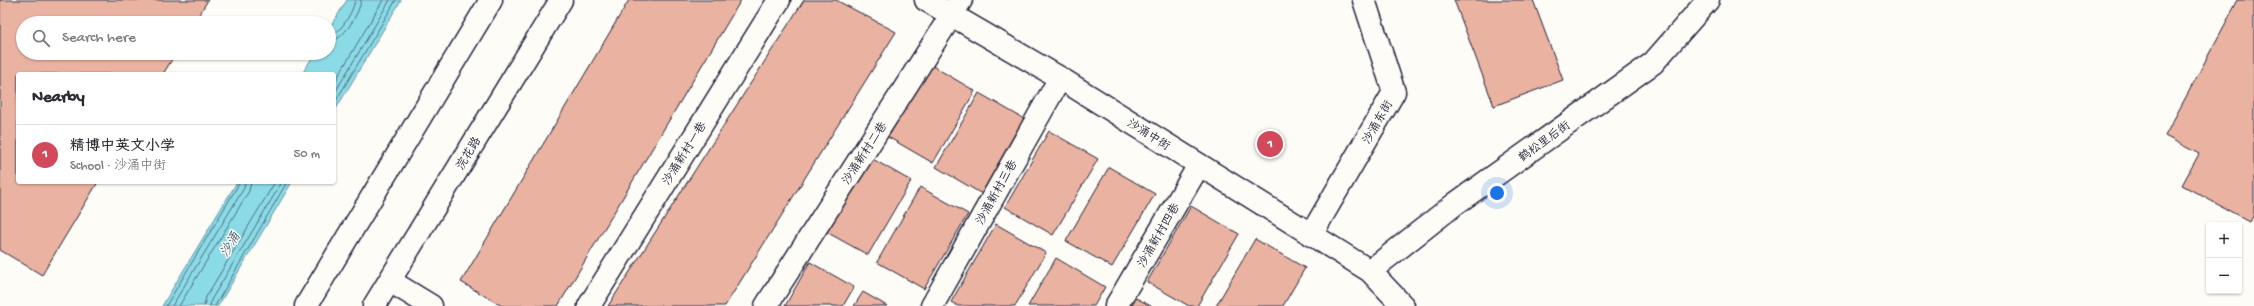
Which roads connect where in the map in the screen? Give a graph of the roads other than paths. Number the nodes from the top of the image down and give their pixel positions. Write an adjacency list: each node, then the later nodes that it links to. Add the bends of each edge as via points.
1 (491, 0): 13 (street)
2 (561, 0): 12 (street, 浣花路)
3 (779, 0): 16 (street, 沙涌新村一巷)
4 (926, 0): 7 (street, 沙涌中街)
5 (1364, 0): 10 (street, 沙涌东街, via 1394,92)
6 (1708, 0): 11 (street, 鹤松里后街, via 1653,63 1455,204)
7 (956, 8): 8 (street, 沙涌中街); 17 (street, 沙涌新村二巷)
8 (1060, 78): 9 (street, 沙涌中街); 18 (street, 沙涌新村三巷)
9 (1199, 164): 10 (street, 沙涌中街); 19 (street, 沙涌新村四巷)
10 (1311, 235): 11 (street, 沙涌中街)
11 (1370, 271): 20 (street, 沙涌中街)
12 (390, 281): 14 (street, 浣花路); 15 (street)
13 (306, 306)
14 (374, 306)
15 (431, 306)
16 (590, 306)
17 (766, 306)
18 (932, 306)
19 (1116, 306)
20 (1403, 306)

